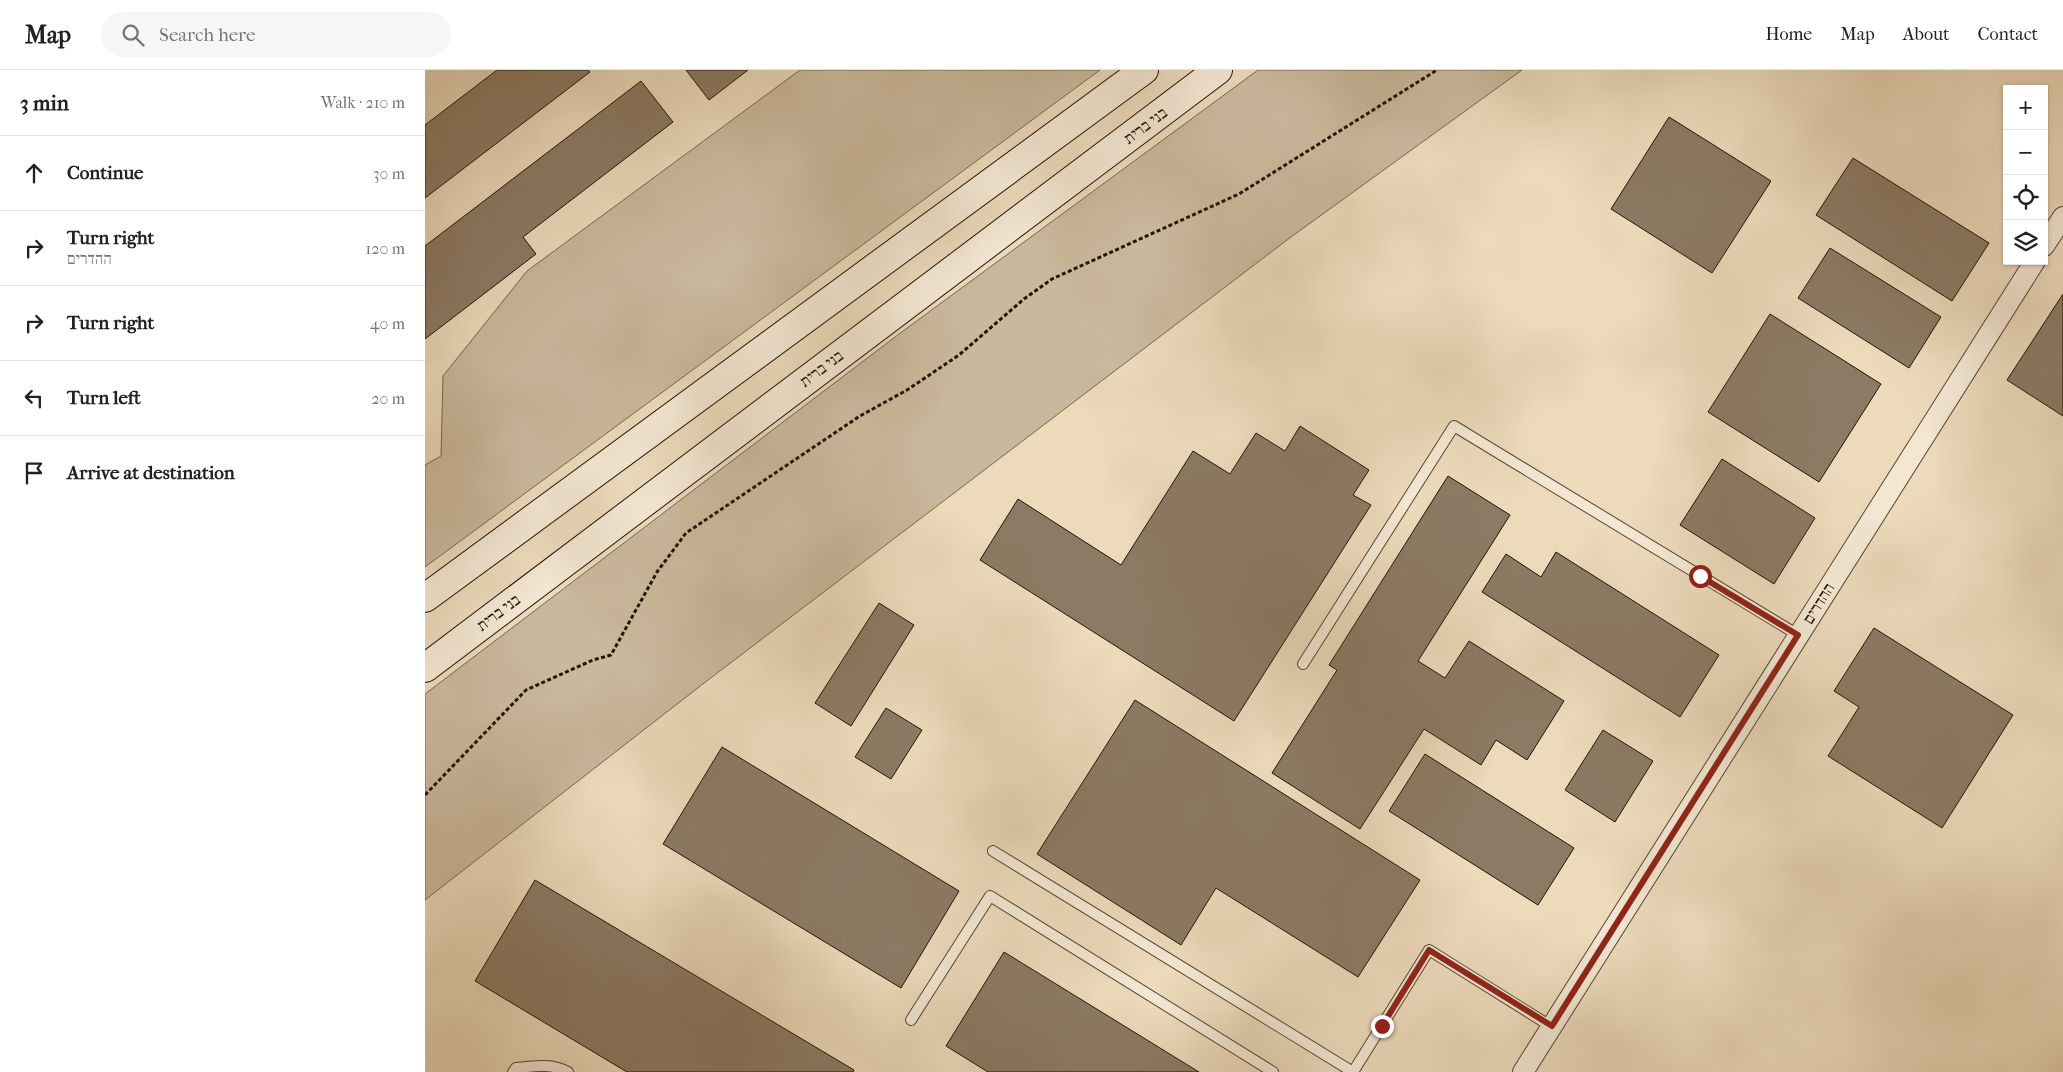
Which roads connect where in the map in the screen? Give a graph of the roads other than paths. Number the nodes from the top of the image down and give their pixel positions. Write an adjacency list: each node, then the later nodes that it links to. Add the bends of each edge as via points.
1 (1144, 70): 6 (main road)
2 (1218, 70): 9 (main road, בני ברית)
3 (2063, 217): 4 (street)
4 (2048, 240)
5 (2032, 265): 7 (street, ההדרים)
6 (425, 598)
7 (1798, 635): 8 (lane, via 1453,426); 12 (street, ההדרים)
8 (1303, 664)
9 (425, 668)
10 (993, 851): 16 (lane)
11 (911, 1020): 15 (lane, via 990,896)
12 (1552, 1026): 16 (lane, via 1429,950); 17 (street, ההדרים)
13 (513, 1072): 14 (lane, via 516,1068 538,1065)
14 (569, 1072)
15 (1273, 1072)
16 (1353, 1072)
17 (1523, 1072)

